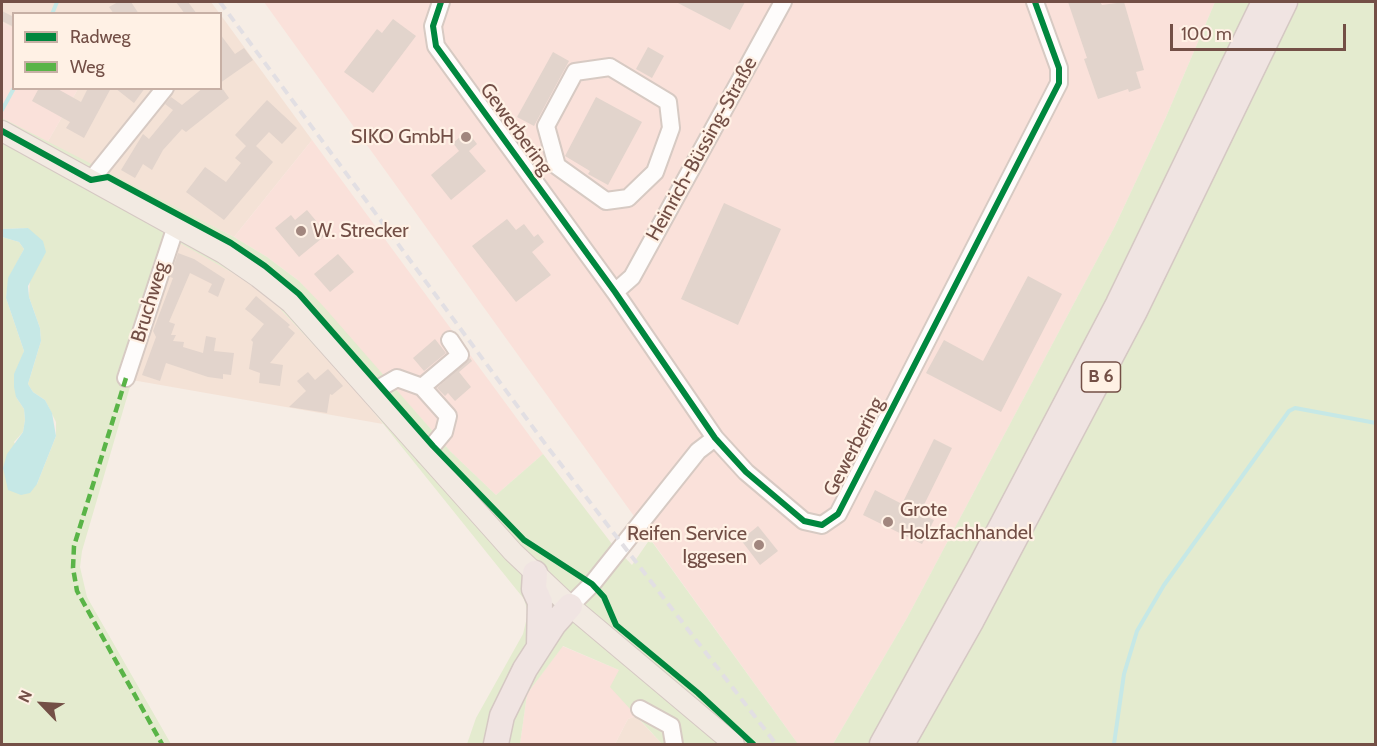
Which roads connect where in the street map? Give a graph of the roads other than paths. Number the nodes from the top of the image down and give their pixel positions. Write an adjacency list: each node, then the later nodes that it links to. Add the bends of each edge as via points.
1 (441, 2): 11 (street, Gewerbering, via 433,26 436,46)
2 (783, 2): 11 (street, Heinrich-Büssing-Straße, via 632,278)
3 (1035, 2): 16 (street, Gewerbering, via 1059,68 1059,83 838,514 822,525 804,521 746,472)
4 (1264, 2): 27 (highway, B 6, via 1118,304 982,564)
5 (1285, 2): 28 (highway, B 6, via 1134,314)
6 (163, 90): 9 (street)
7 (2, 131): 9 (main road)
8 (655, 171): 8 (street, via 671,128 668,102 610,67 575,72 546,126 557,166 606,201 628,198)
9 (91, 180): 10 (main road)
10 (176, 226): 13 (street, Bruchweg); 15 (main road, via 258,277 291,303)
11 (615, 292): 16 (street, Gewerbering)
12 (450, 340): 14 (street, via 460,355)
13 (126, 378)
14 (422, 387): 15 (street, via 397,378); 17 (street, via 448,416 444,432)
15 (371, 393): 17 (main road)
16 (715, 438): 19 (street, via 698,451)
17 (425, 455): 18 (main road)
18 (535, 573): 19 (main road); 20 (highway, via 534,589 541,612)
19 (570, 606): 20 (highway); 21 (main road)
20 (539, 646): 24 (highway, via 502,716)
21 (689, 704): 23 (street); 26 (main road)
22 (640, 709): 23 (street)
23 (671, 726): 25 (street)
24 (496, 744)
25 (674, 744)
26 (734, 744)
27 (882, 744)
28 (902, 744)

